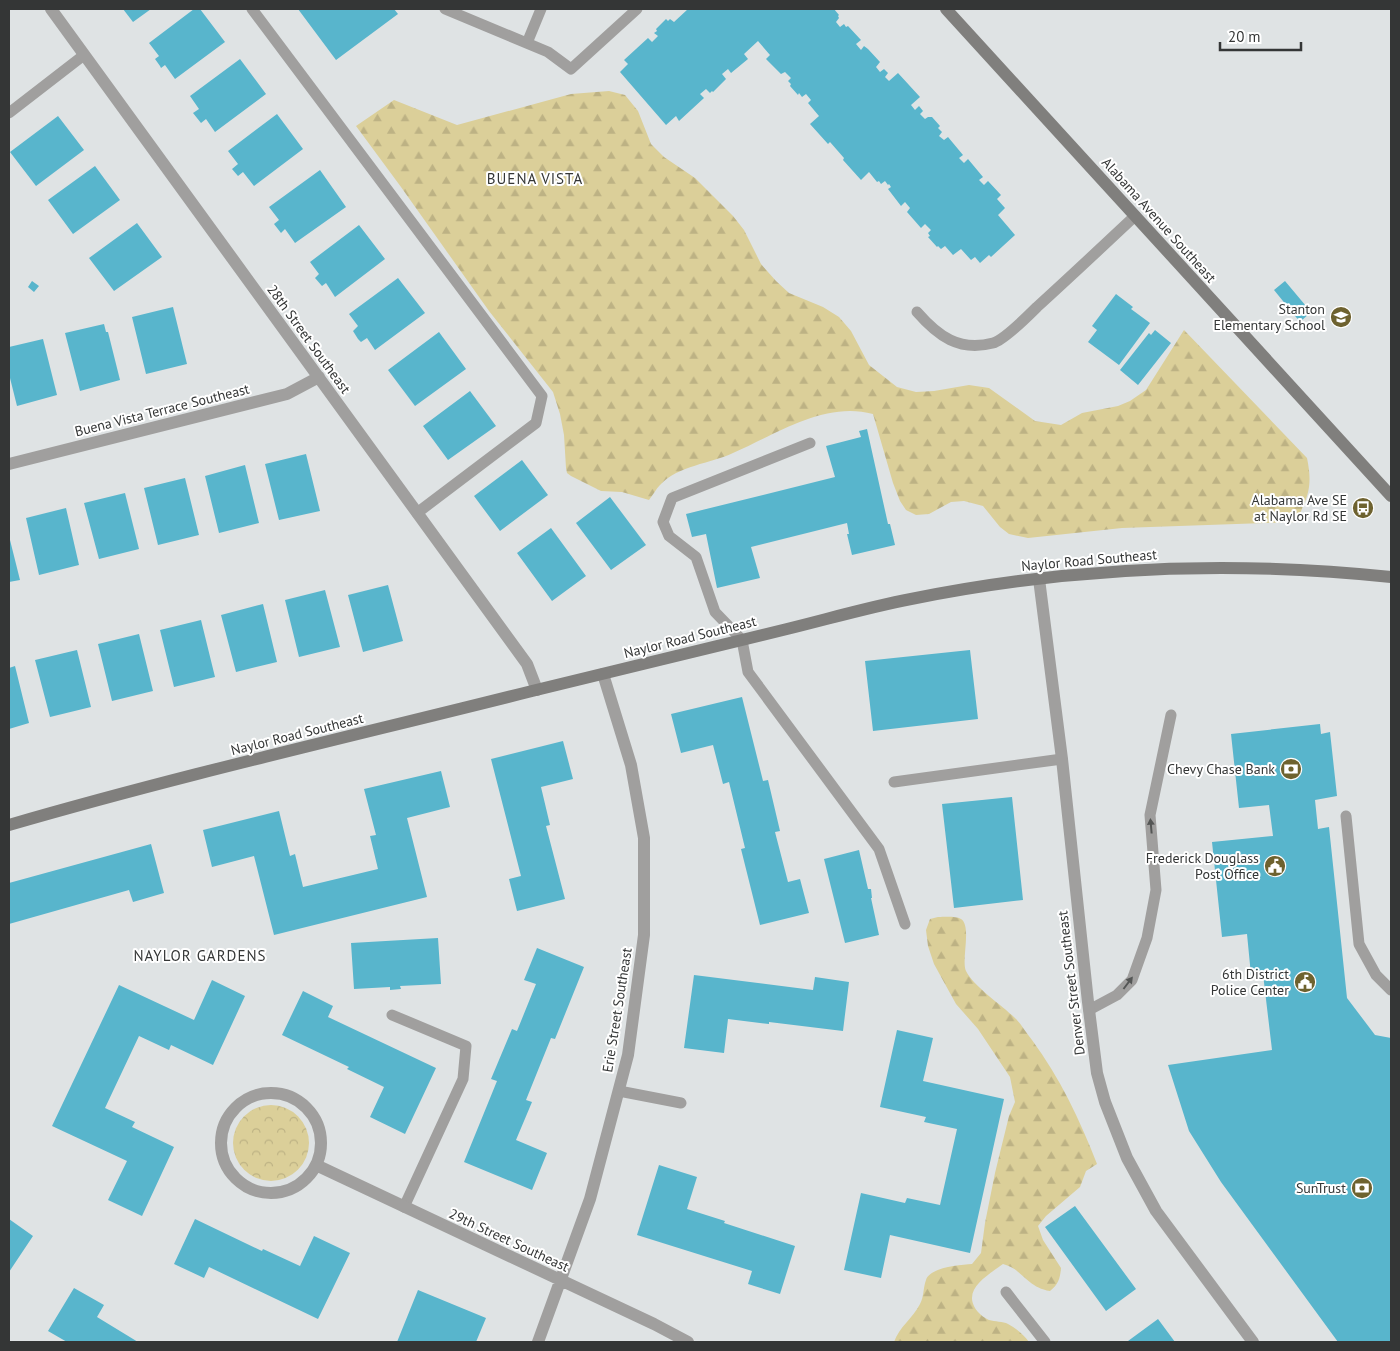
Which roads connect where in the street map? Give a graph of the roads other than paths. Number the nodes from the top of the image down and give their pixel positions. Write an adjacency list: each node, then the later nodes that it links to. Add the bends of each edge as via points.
1 (51, 9): 8 (street, 28th Street Southeast)
2 (252, 9): 16 (lane, via 542,396 536,423)
3 (445, 9): 7 (lane)
4 (541, 9): 7 (lane)
5 (637, 9): 7 (lane, via 571,69 548,52)
6 (946, 9): 10 (main road, Alabama Avenue Southeast)
7 (526, 43)
8 (84, 55): 9 (lane); 12 (street, 28th Street Southeast)
9 (9, 112)
10 (1135, 216): 11 (lane, via 1021,323 995,343 968,345 945,339); 15 (main road, Alabama Avenue Southeast)
11 (917, 312)
12 (319, 378): 14 (street, Buena Vista Terrace Southeast, via 287,394); 16 (street, 28th Street Southeast)
13 (810, 443): 19 (lane, via 672,498 663,522 669,536 696,557 715,612)
14 (9, 464)
15 (1391, 496)
16 (417, 513): 21 (street, 28th Street Southeast, via 527,664)
17 (1391, 577): 18 (main road, Naylor Road Southeast, via 1223,567 1148,569)
18 (1039, 579): 19 (main road, Naylor Road Southeast, via 910,599); 23 (street, Denver Street Southeast)
19 (742, 640): 20 (main road, Naylor Road Southeast); 27 (lane, via 748,672 879,849)
20 (603, 674): 21 (main road, Naylor Road Southeast); 31 (street, Erie Street Southeast, via 631,765 644,838 644,935 628,1055)
21 (537, 690): 26 (main road, Naylor Road Southeast)
22 (1171, 715): 29 (lane, one-way to 22, via 1117,995 1132,980 1147,938 1156,890 1150,815)
23 (1062, 759): 24 (lane); 29 (street, Denver Street Southeast)
24 (894, 782)
25 (1346, 816): 28 (lane, via 1359,944 1376,975)
26 (9, 824)
27 (905, 924)
28 (1391, 990)
29 (1089, 1010): 40 (street, Denver Street Southeast, via 1104,1102 1126,1158 1156,1211)
30 (392, 1015): 34 (lane, via 466,1046 463,1079)
31 (618, 1091): 32 (lane); 35 (street, Erie Street Southeast, via 590,1199)
32 (681, 1103)
33 (316, 1165): 33 (street, via 321,1150 319,1127 306,1107 294,1098 279,1093 256,1095 242,1103 227,1121 222,1136 224,1159 237,1180 249,1188 265,1193 288,1191 307,1178); 34 (street, 29th Street Southeast)
34 (404, 1207): 35 (street, 29th Street Southeast)
35 (560, 1281): 37 (street, Erie Street Southeast); 38 (street, 29th Street Southeast)
36 (1006, 1292): 39 (lane)
37 (538, 1342)
38 (688, 1342)
39 (1045, 1342)
40 (1252, 1342)

